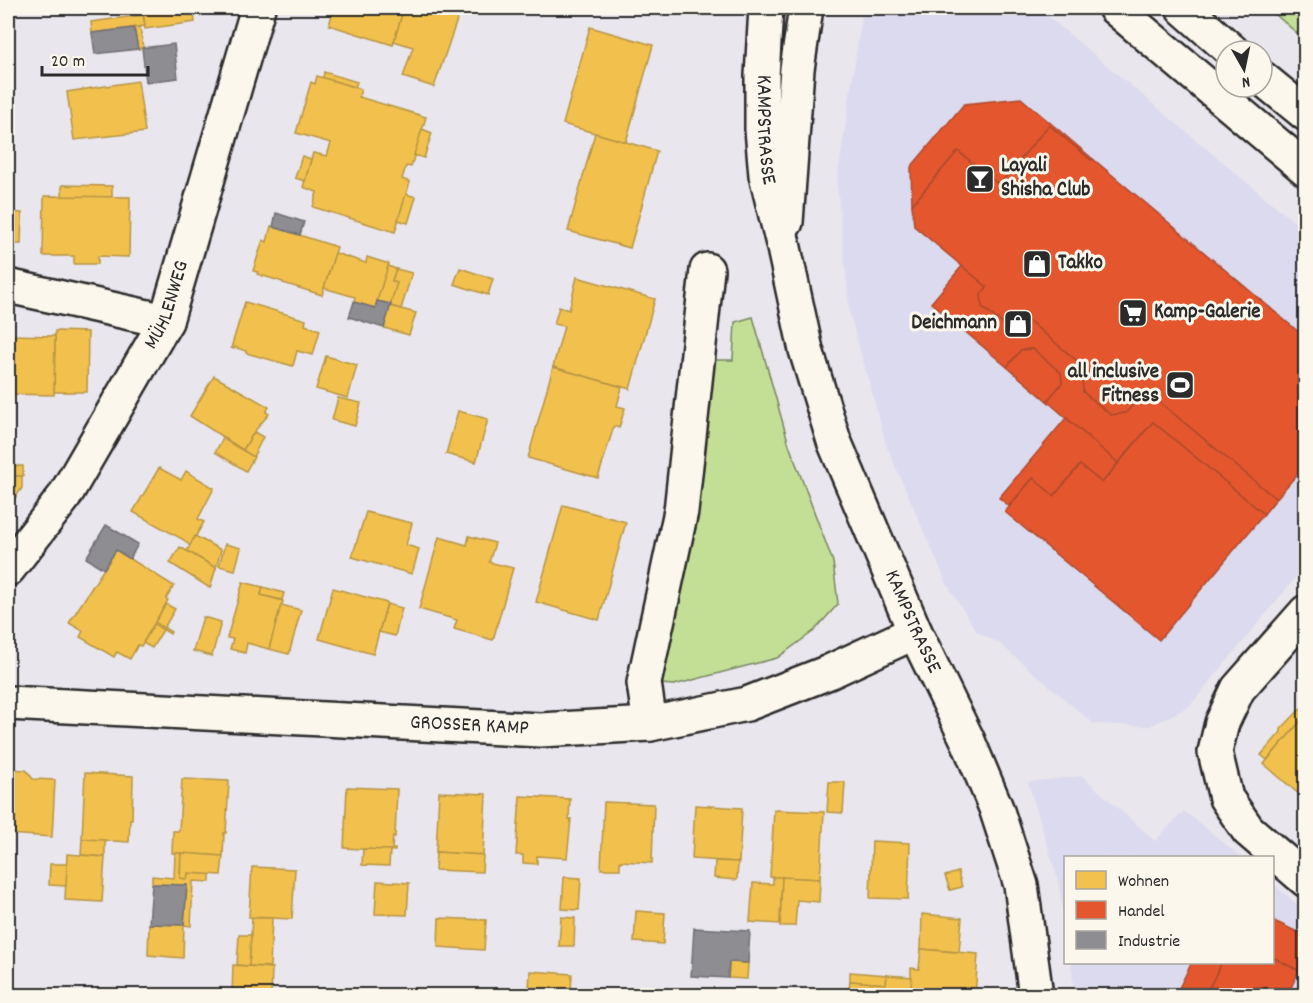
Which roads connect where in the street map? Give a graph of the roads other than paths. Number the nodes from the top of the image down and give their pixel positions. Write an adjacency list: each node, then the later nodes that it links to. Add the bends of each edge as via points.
1 (258, 8): 13 (street, MÜHLENWEG)
2 (766, 8): 10 (street, KAMPSTRASSE, via 762,129 766,175)
3 (806, 8): 10 (street, KAMPSTRASSE, via 795,92)
4 (1115, 8): 9 (street)
5 (1184, 8): 6 (street)
6 (1219, 39)
7 (1274, 88): 8 (street)
8 (1305, 114)
9 (1305, 169)
10 (784, 248): 16 (street, KAMPSTRASSE, via 806,350 834,441)
11 (707, 270): 18 (street, via 681,511 644,683)
12 (8, 286): 13 (street)
13 (166, 321): 14 (street, MÜHLENWEG, via 64,497)
14 (8, 569)
15 (1305, 612): 19 (street, via 1238,689 1222,723 1215,752 1226,798 1248,830)
16 (915, 632): 18 (street, GROSSER KAMP, via 747,704); 20 (street, KAMPSTRASSE, via 996,808 1021,885)
17 (8, 703): 18 (street, GROSSER KAMP, via 540,730)
18 (650, 724)
19 (1305, 880)
20 (1036, 996)

